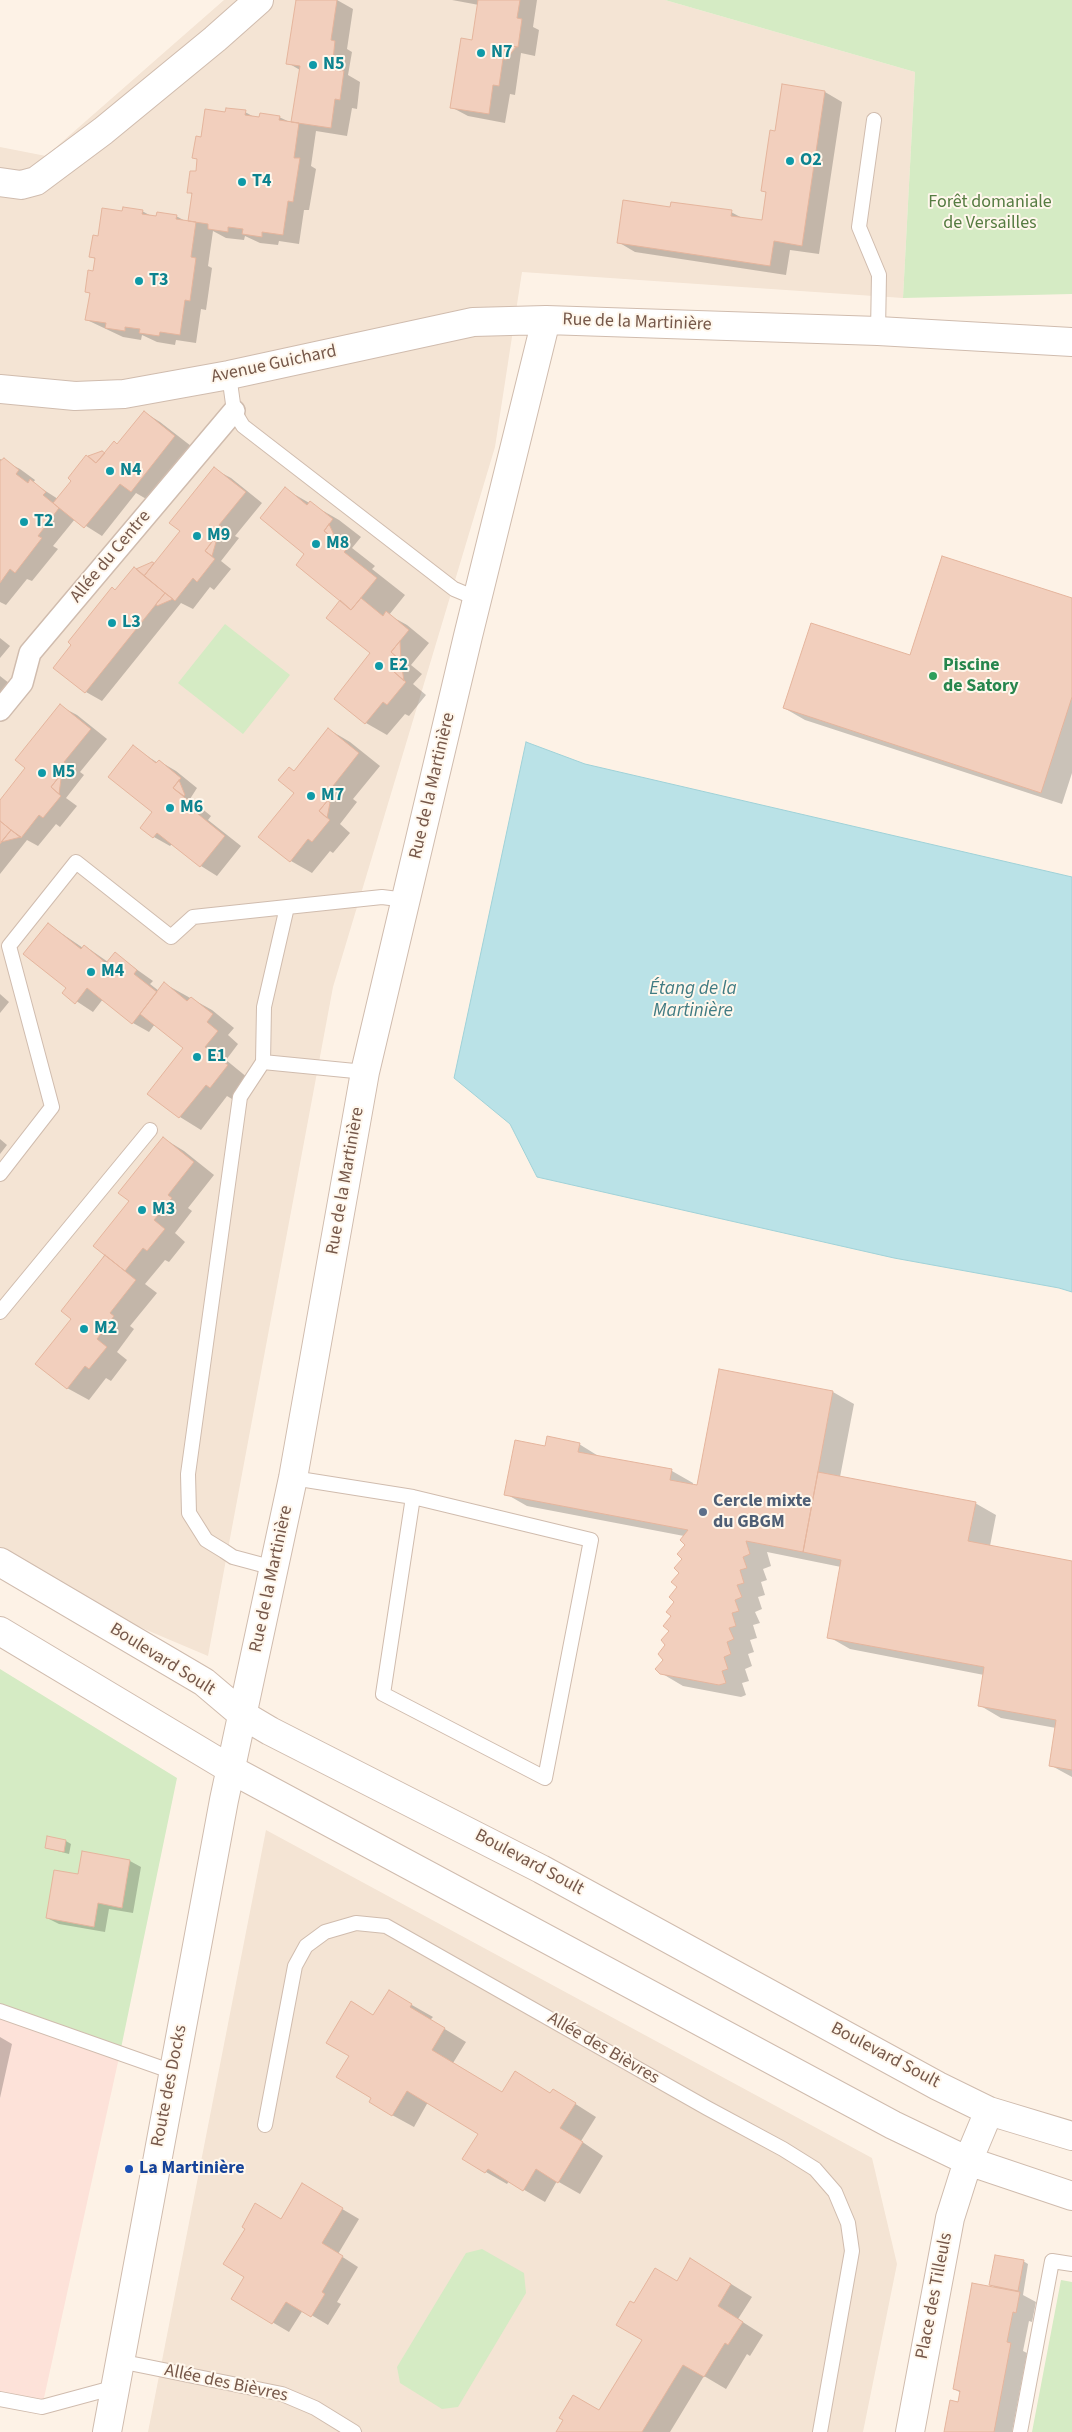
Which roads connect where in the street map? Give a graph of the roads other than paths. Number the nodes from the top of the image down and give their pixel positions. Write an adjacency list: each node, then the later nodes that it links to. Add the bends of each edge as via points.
1 (259, 0): 3 (street, via 103,131 36,181 21,184)
2 (874, 120): 5 (lane, via 859,227 879,275)
3 (0, 182)
4 (546, 320): 5 (street, Rue de la Martinière); 7 (street, Avenue Guichard, via 473,322); 10 (street, Rue de la Martinière)
5 (878, 331): 6 (street, Rue de la Martinière)
6 (1072, 342)
7 (230, 375): 8 (street, Avenue Guichard, via 124,394 75,396); 9 (lane)
8 (0, 389)
9 (234, 411): 10 (lane, via 243,426 430,571 454,589); 11 (street, Allée du Centre, via 30,653 22,683)
10 (478, 599): 12 (street, Rue de la Martinière)
11 (0, 710)
12 (406, 900): 13 (lane, via 382,898); 15 (street, Rue de la Martinière)
13 (287, 907): 14 (lane, via 264,1007); 17 (lane, via 193,917 171,937 76,862 9,946 52,1107)
14 (263, 1062): 15 (lane); 22 (lane, via 240,1097 188,1474 189,1513 206,1540 228,1554)
15 (365, 1072): 19 (street, Rue de la Martinière)
16 (150, 1130): 18 (lane)
17 (0, 1174)
18 (0, 1312)
19 (293, 1478): 20 (lane); 22 (street, Rue de la Martinière)
20 (413, 1497): 20 (lane, via 383,1694 545,1778 591,1540)
21 (0, 1562): 24 (street, Boulevard Soult, via 204,1682)
22 (274, 1568): 24 (street, Rue de la Martinière)
23 (0, 1630): 25 (street)
24 (243, 1715): 25 (street, Rue de la Martinière); 28 (street, Boulevard Soult, via 541,1869 938,2086)
25 (232, 1770): 27 (street, Route des Docks); 31 (street, via 893,2125)
26 (0, 2011): 27 (lane)
27 (173, 2072): 34 (street, Route des Docks)
28 (989, 2110): 30 (street, Boulevard Soult); 31 (street, Place des Tilleuls)
29 (265, 2125): 38 (lane, Allée des Bièvres, via 295,1966 306,1946 325,1932 356,1924 386,1926 783,2149 815,2169 835,2192 848,2223 852,2251)
30 (1072, 2136)
31 (968, 2161): 32 (street); 39 (street, Place des Tilleuls, via 950,2218)
32 (1072, 2196)
33 (1072, 2264): 40 (lane, via 1052,2261)
34 (118, 2374): 35 (lane, via 42,2407); 36 (street, Route des Docks); 37 (lane, Allée des Bièvres, via 282,2394 315,2408)
35 (0, 2398)
36 (107, 2432)
37 (354, 2432)
38 (820, 2432)
39 (910, 2432)
40 (1020, 2432)

